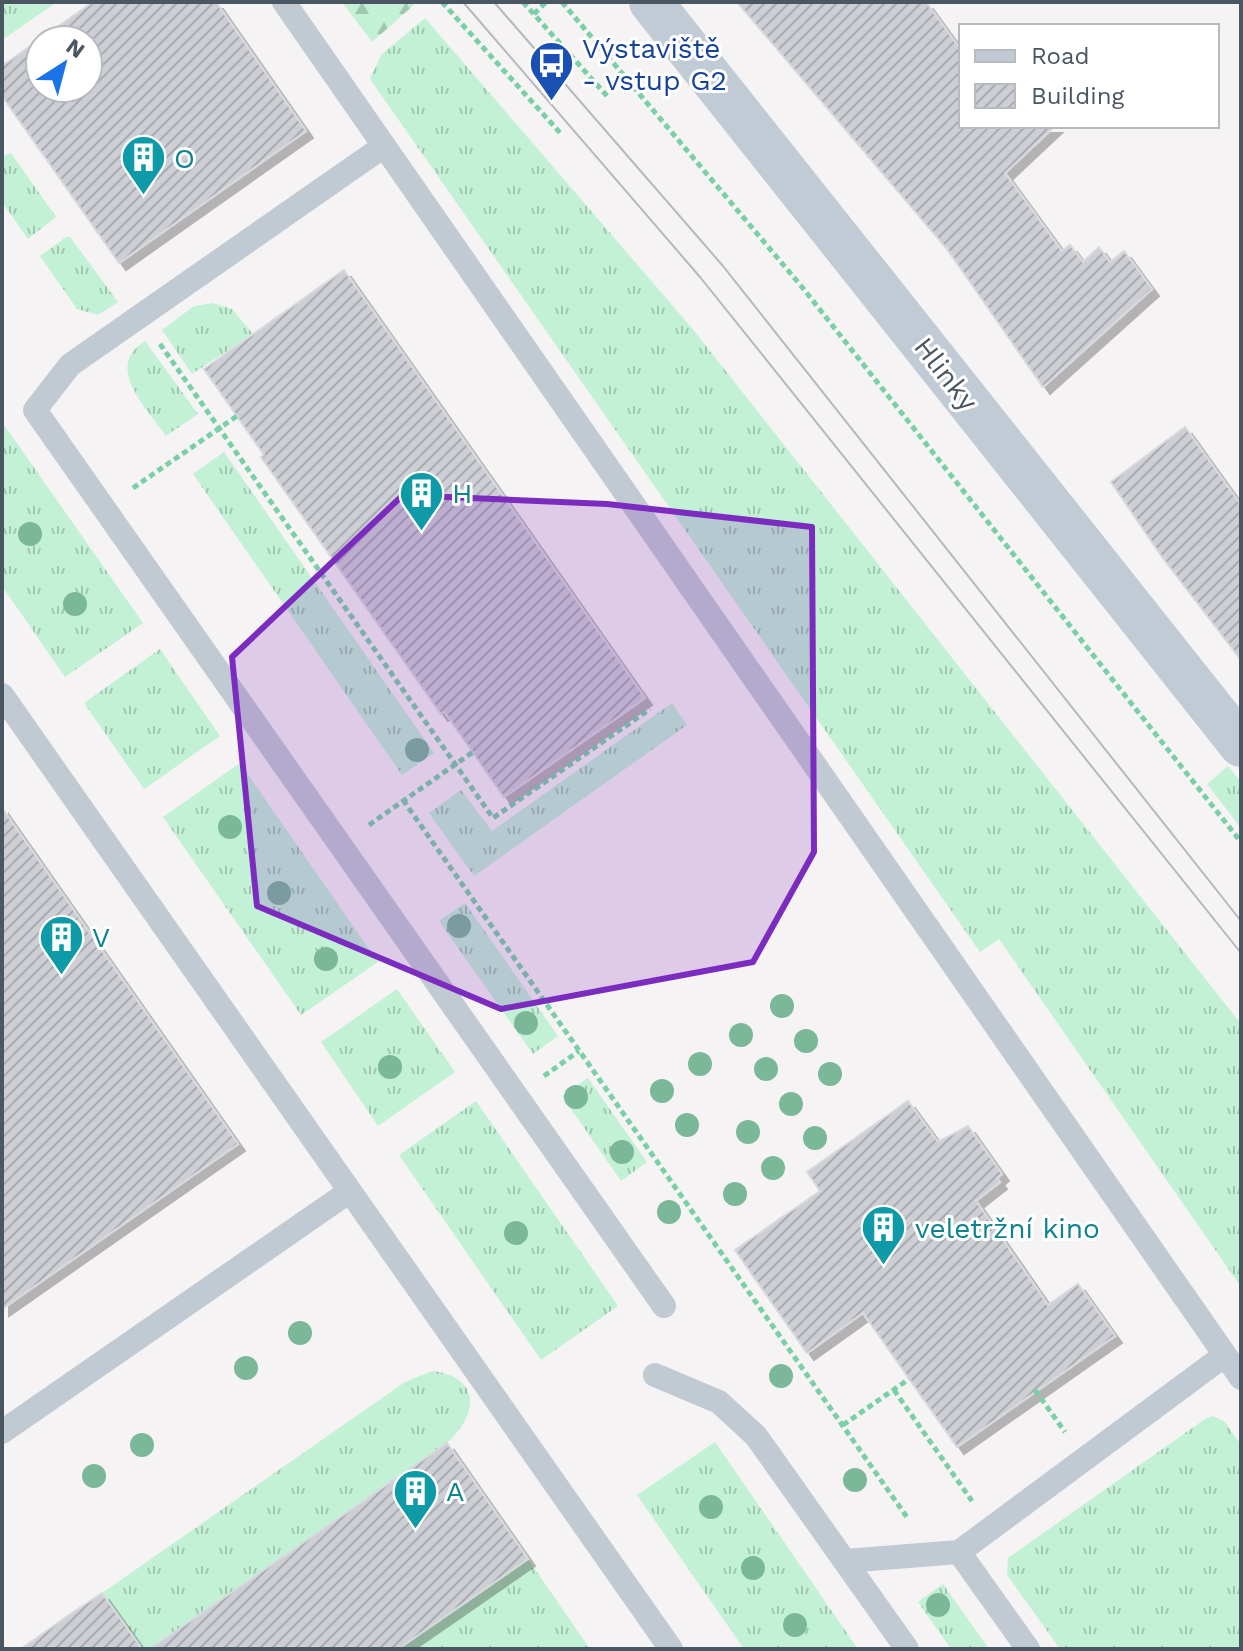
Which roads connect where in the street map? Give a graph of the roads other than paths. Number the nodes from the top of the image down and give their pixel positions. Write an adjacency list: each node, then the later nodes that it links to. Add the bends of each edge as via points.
1 (284, 2): 3 (lane)
2 (651, 2): 5 (street, Hlinky)
3 (384, 146): 7 (lane, via 70,365 35,410); 8 (lane)
4 (2, 695): 6 (lane)
5 (1241, 745)
6 (350, 1191): 11 (lane); 15 (lane)
7 (664, 1306)
8 (1225, 1355): 10 (lane); 12 (lane)
9 (655, 1375): 13 (lane, via 719,1402 756,1436)
10 (1241, 1378)
11 (2, 1432)
12 (959, 1552): 13 (lane); 16 (lane)
13 (845, 1561): 14 (lane)
14 (898, 1646)
15 (671, 1649)
16 (1028, 1649)

